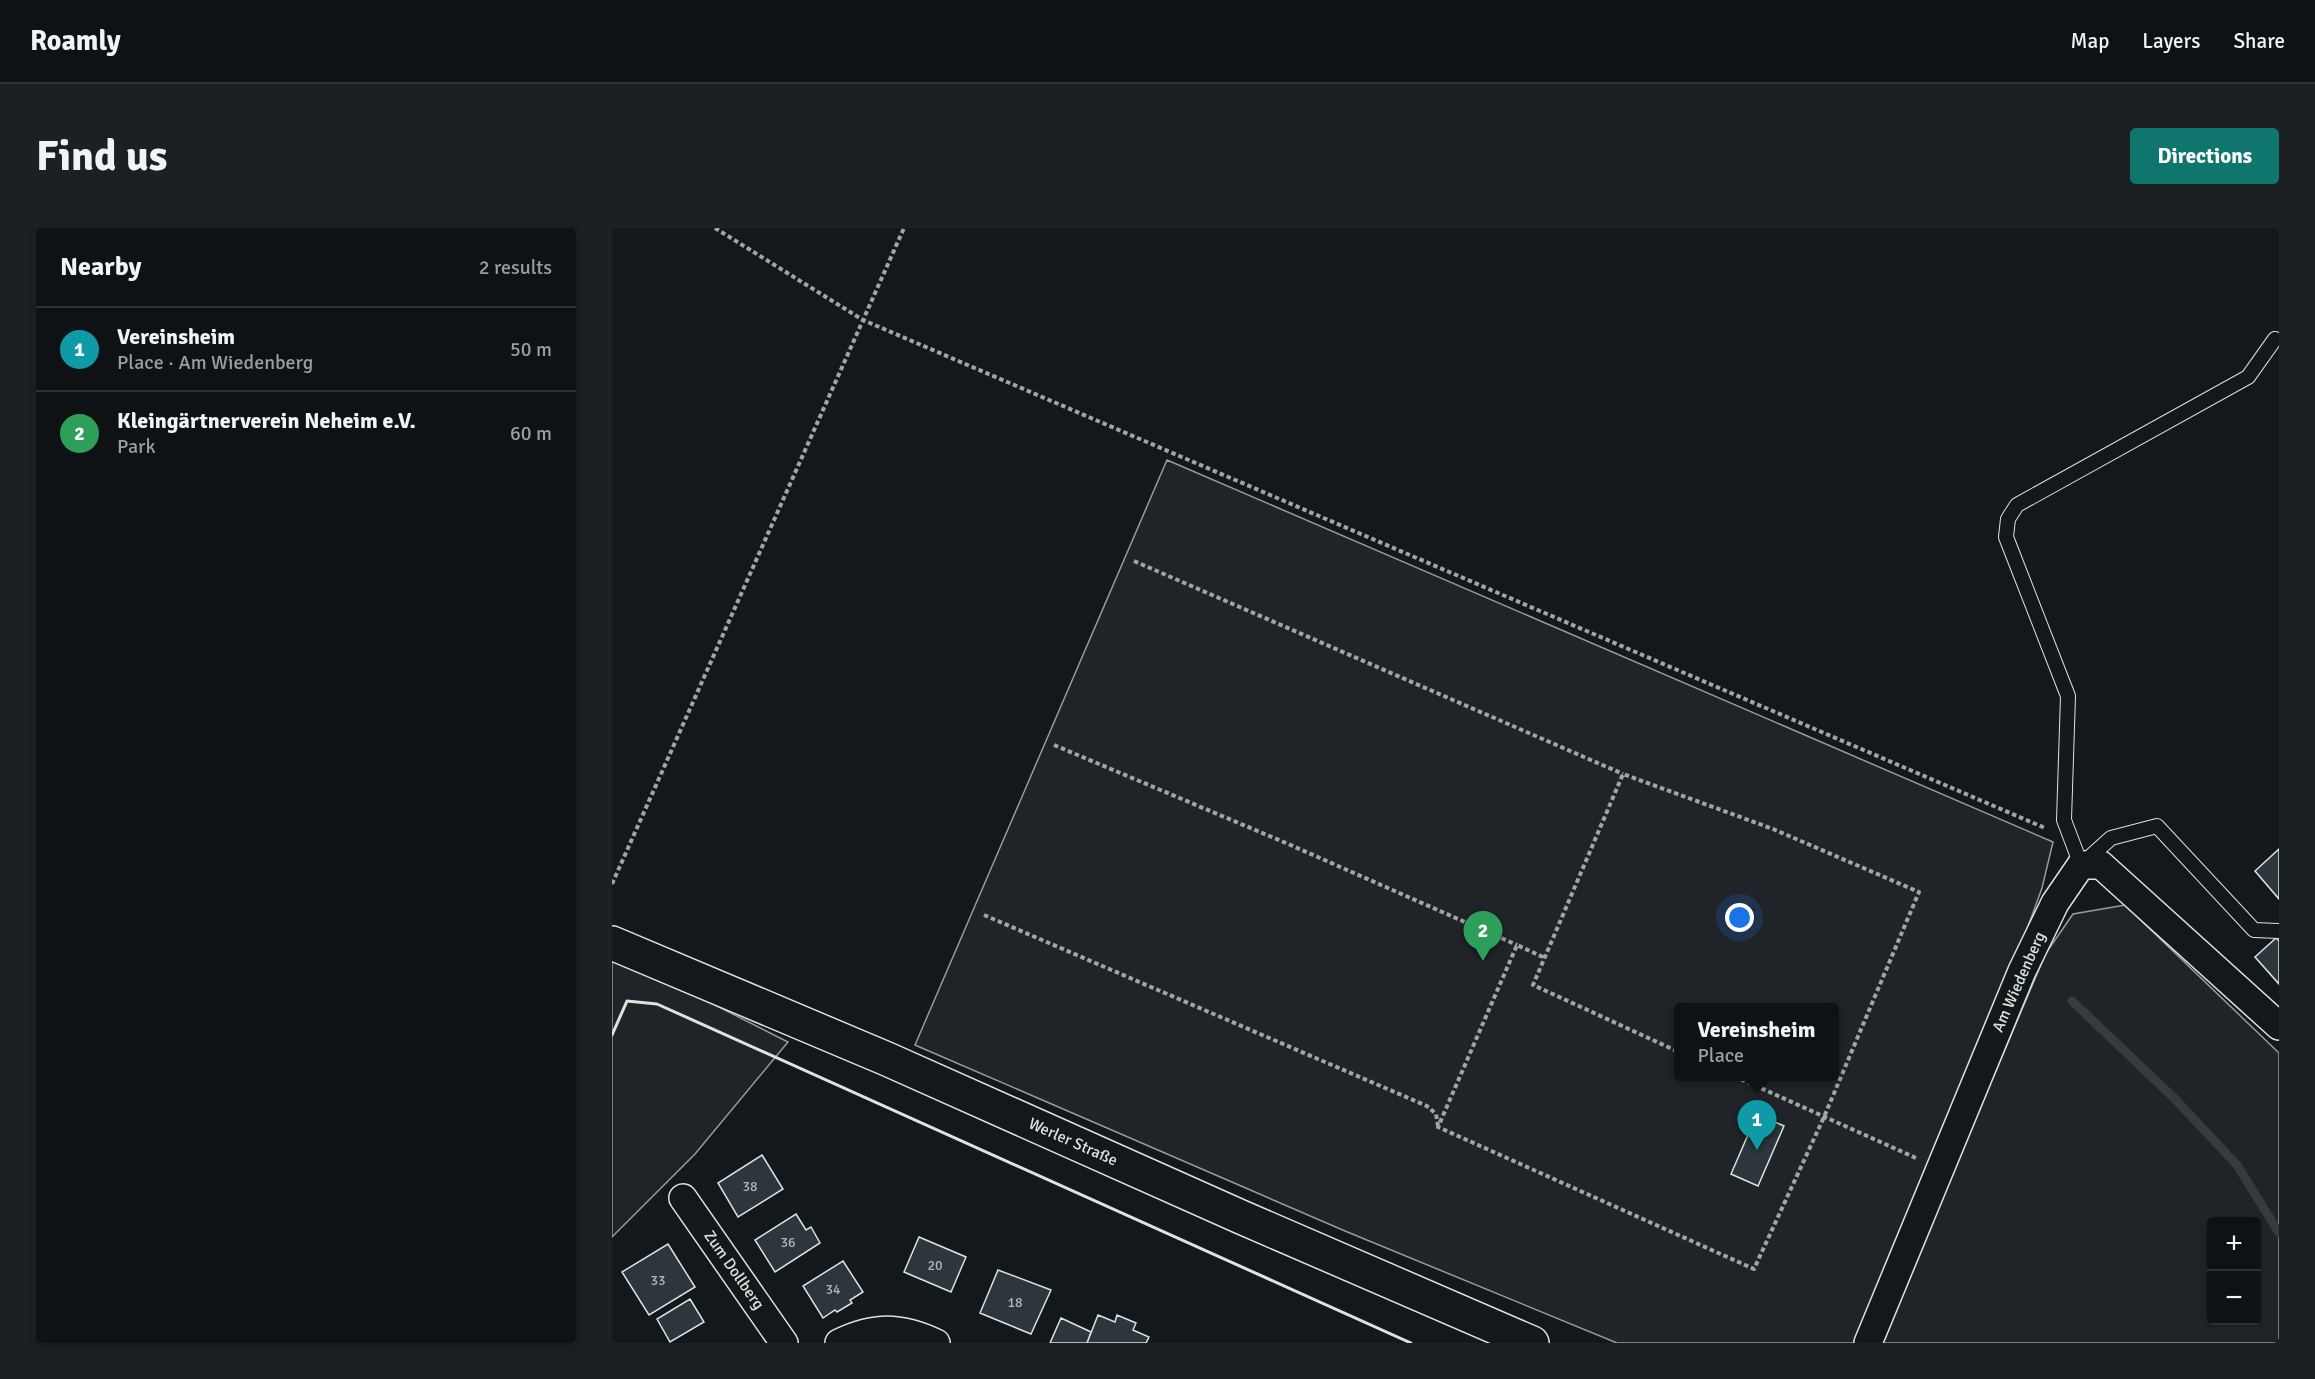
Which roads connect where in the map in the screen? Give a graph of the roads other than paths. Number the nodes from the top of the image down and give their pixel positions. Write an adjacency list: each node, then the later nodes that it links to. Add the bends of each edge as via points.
1 (2275, 339): 2 (lane, via 2248,377 2017,505 2008,519 2006,537 2068,696 2064,820)
2 (2081, 865): 3 (lane, via 2111,838 2157,826 2254,930); 5 (street, via 2101,865); 11 (street, Am Wiedenberg, via 2055,903 2022,971)
3 (2279, 932)
4 (612, 943): 10 (main road, Werler Straße, via 887,1059)
5 (2279, 1026)
6 (683, 1198): 7 (street, Zum Dollberg)
7 (784, 1343)
8 (838, 1343): 9 (street, via 859,1333 892,1330)
9 (936, 1343)
10 (1532, 1343)
11 (1868, 1343)

